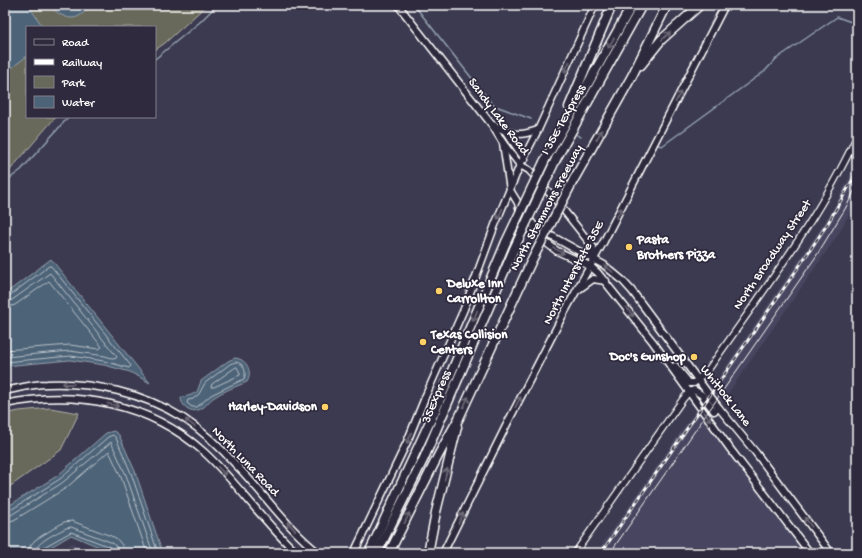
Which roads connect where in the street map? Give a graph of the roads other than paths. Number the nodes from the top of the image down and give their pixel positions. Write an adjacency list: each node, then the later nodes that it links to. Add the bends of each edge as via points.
1 (398, 5): 10 (main road, Sandy Lake Road)
2 (595, 5): 11 (main road, one-way to 11)
3 (612, 5): 15 (highway, via 557,129)
4 (632, 5): 15 (highway, North Stemmons Freeway, one-way to 15)
5 (642, 5): 21 (highway, I 35E TEXpress, bridge, via 556,159)
6 (667, 5): 9 (highway, North Stemmons Freeway)
7 (700, 5): 9 (highway, one-way to 7, via 661,40)
8 (725, 5): 22 (main road, North Interstate 35E, one-way to 8)
9 (632, 76): 32 (highway, North Stemmons Freeway, one-way to 9, bridge, via 531,262)
10 (492, 125): 12 (main road); 14 (main road, Sandy Lake Road)
11 (538, 130): 12 (main road, via 521,135); 16 (main road)
12 (506, 132): 16 (main road)
13 (857, 136): 27 (street, North Broadway Street, via 810,222 712,363)
14 (503, 143): 17 (main road, Sandy Lake Road); 19 (main road)
15 (550, 151): 36 (highway, North Stemmons Freeway, one-way to 36, bridge, via 506,242 438,404)
16 (524, 156): 17 (main road); 18 (main road)
17 (520, 165): 18 (main road, Sandy Lake Road); 19 (main road)
18 (529, 170): 22 (main road, Sandy Lake Road, via 593,247)
19 (510, 190): 20 (main road); 35 (main road, one-way to 35, via 464,309 407,442)
20 (518, 203): 22 (main road, via 535,227); 23 (main road, Whitlock Lane, one-way to 23, via 523,225 557,251)
21 (514, 249): 37 (highway, 35Express, via 424,458)
22 (593, 259): 23 (main road, North Interstate 35E); 27 (main road, Whitlock Lane, one-way to 22, via 632,291 613,272)
23 (590, 266): 24 (main road, Whitlock Lane); 25 (main road, North Interstate 35E)
24 (606, 281): 25 (main road, via 593,279); 26 (main road, Whitlock Lane, one-way to 26)
25 (575, 293): 40 (main road, North Interstate 35E, one-way to 25)
26 (653, 342): 27 (main road, via 662,348 689,383 694,383); 29 (main road, Whitlock Lane)
27 (698, 379): 31 (main road, Whitlock Lane)
28 (5, 390): 34 (main road, North Luna Road, one-way to 28, via 294,530 238,466 184,418 154,403 112,388 80,384 46,384)
29 (689, 392): 31 (main road, via 699,392 714,411); 41 (street); 42 (main road, Whitlock Lane, one-way to 42)
30 (5, 404): 33 (main road, North Luna Road, one-way to 33, via 38,398 74,398 125,408 159,422 182,434 204,453)
31 (719, 408): 43 (main road, Whitlock Lane, one-way to 31)
32 (459, 418): 38 (highway, North Stemmons Freeway, one-way to 32); 39 (highway, one-way to 32)
33 (297, 553)
34 (319, 553)
35 (354, 553)
36 (369, 553)
37 (377, 553)
38 (389, 553)
39 (428, 553)
40 (443, 553)
41 (575, 553)
42 (810, 553)
43 (831, 553)

